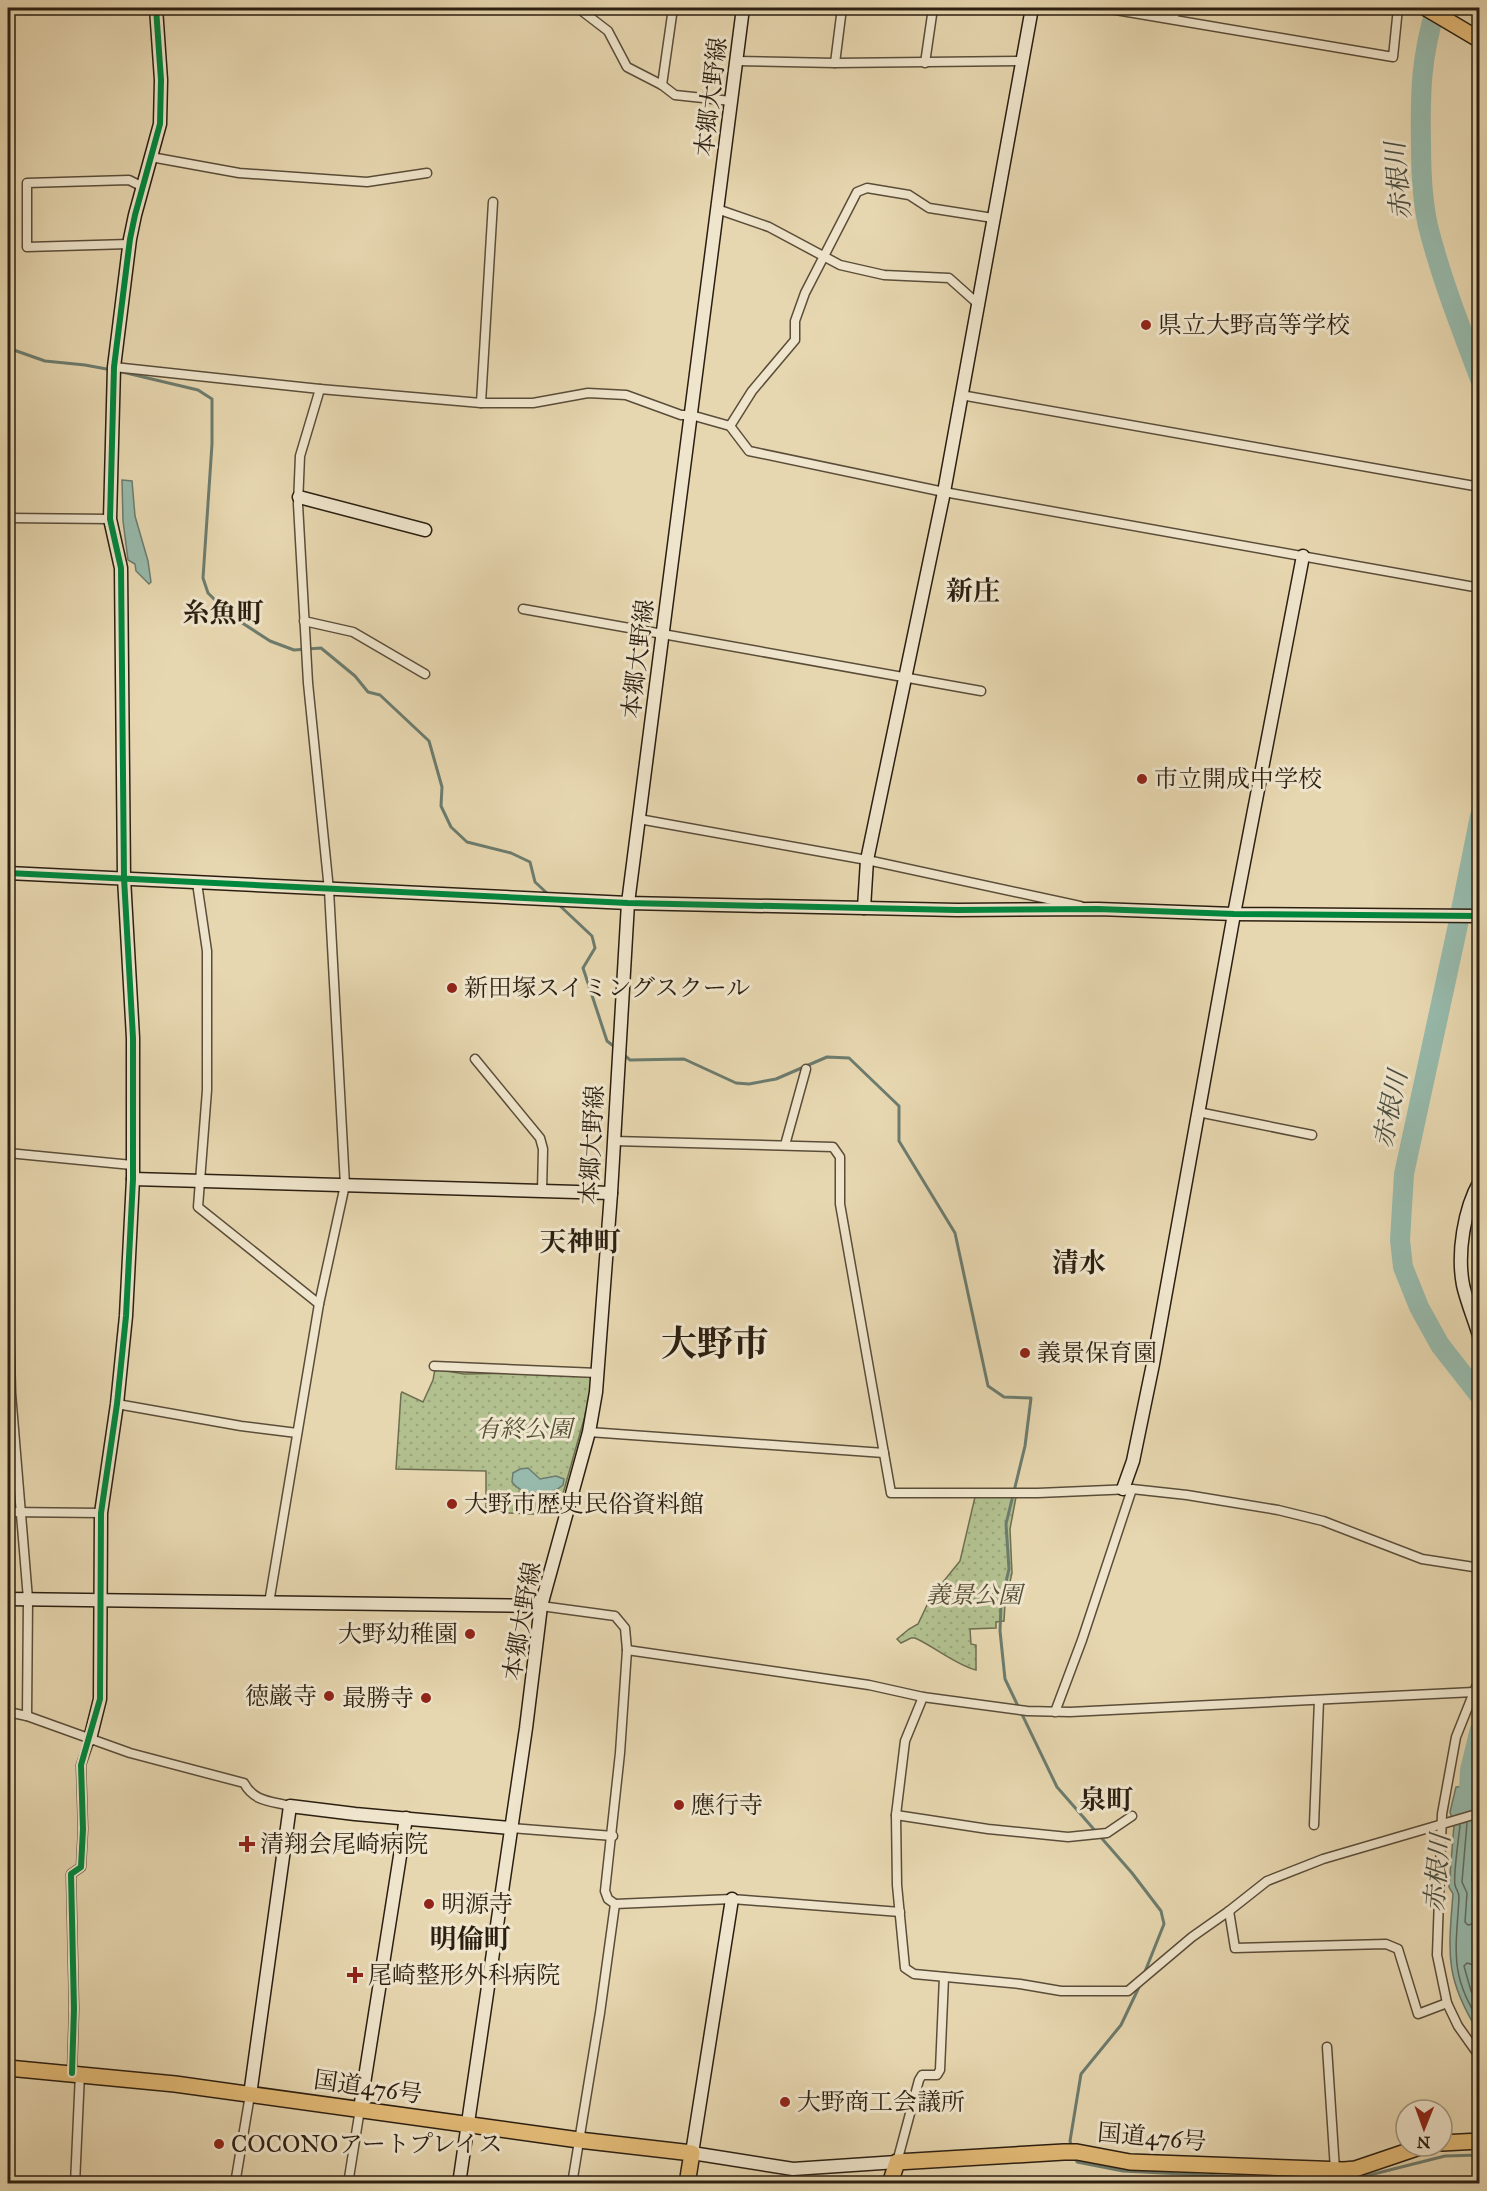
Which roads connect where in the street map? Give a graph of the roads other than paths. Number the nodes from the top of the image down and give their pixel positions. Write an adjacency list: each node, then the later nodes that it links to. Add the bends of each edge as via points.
1 (156, 8): 20 (street, via 160,124)
2 (578, 8): 18 (street, via 608,32 627,67)
3 (673, 8): 18 (street)
4 (743, 8): 14 (street, 本郷大野線)
5 (842, 8): 16 (street)
6 (933, 8): 17 (street)
7 (1032, 8): 15 (street)
8 (1104, 8): 12 (street)
9 (1178, 8): 12 (street)
10 (1398, 8): 12 (street, via 1393,57)
11 (1426, 8): 13 (highway)
12 (1172, 19)
13 (1479, 40)
14 (736, 61): 16 (street); 19 (street, 本郷大野線)
15 (1022, 61): 17 (street); 25 (street)
16 (836, 63): 17 (street)
17 (925, 63)
18 (662, 85): 19 (street, via 675,94)
19 (731, 102): 24 (street, 本郷大野線)
20 (151, 157): 21 (street, via 239,173 367,182); 22 (street)
21 (427, 173)
22 (143, 186): 26 (street); 26 (street, via 129,180 27,183 27,247)
23 (493, 202): 32 (street)
24 (717, 208): 27 (street, via 769,227); 33 (street, 本郷大野線)
25 (993, 218): 27 (street, via 929,208 909,195 867,188 858,192); 28 (street)
26 (129, 244): 29 (street)
27 (824, 255): 28 (street, via 840,265 884,275 949,278); 34 (street, via 795,321 795,340)
28 (977, 303): 31 (street)
29 (114, 367): 30 (street); 39 (street)
30 (320, 389): 32 (street); 37 (street, via 300,456)
31 (961, 395): 35 (street); 36 (street)
32 (481, 403): 33 (street, via 533,403 588,393 626,395 681,415)
33 (691, 414): 34 (street); 45 (street, 本郷大野線)
34 (730, 426): 36 (street, via 749,450)
35 (1479, 488)
36 (944, 492): 41 (street); 47 (street)
37 (298, 497): 40 (street); 44 (street)
38 (8, 518): 39 (street)
39 (111, 519): 52 (street, via 121,568)
40 (425, 530)
41 (1303, 556): 42 (street); 58 (street)
42 (1479, 588)
43 (523, 609): 45 (street)
44 (304, 621): 46 (street, via 353,632); 54 (street)
45 (663, 634): 47 (street); 49 (street, 本郷大野線)
46 (425, 674)
47 (905, 678): 48 (street); 50 (street)
48 (981, 691)
49 (639, 819): 50 (street); 55 (street, 本郷大野線)
50 (867, 860): 56 (street); 57 (street)
51 (8, 873): 52 (street)
52 (123, 878): 53 (street); 67 (street, via 133,1038)
53 (197, 883): 54 (street); 69 (street, via 207,951 207,1090)
54 (329, 890): 55 (street); 71 (street)
55 (628, 903): 56 (street); 64 (street, 本郷大野線)
56 (864, 908): 57 (street)
57 (1098, 909): 58 (street)
58 (1234, 914): 59 (street); 62 (street)
59 (1479, 916)
60 (475, 1059): 72 (street, via 540,1138)
61 (806, 1069): 65 (street)
62 (1198, 1112): 63 (street); 83 (street)
63 (1312, 1135)
64 (614, 1141): 65 (street); 73 (street, 本郷大野線)
65 (785, 1145): 82 (street, via 833,1147 840,1157 840,1204)
66 (8, 1153): 67 (street)
67 (132, 1165): 68 (street)
68 (133, 1179): 69 (street); 79 (street)
69 (199, 1181): 71 (street); 75 (street, via 198,1207)
70 (1479, 1181): 76 (street, via 1463,1229 1462,1254 1463,1284)
71 (345, 1185): 72 (street); 75 (street)
72 (542, 1191): 73 (street)
73 (611, 1193): 78 (street, 本郷大野線)
74 (8, 1275): 85 (street, via 11,1394)
75 (320, 1304): 81 (street)
76 (1479, 1339)
77 (434, 1366): 78 (street)
78 (598, 1373): 80 (street, 本郷大野線)
79 (117, 1404): 81 (street); 86 (street)
80 (589, 1432): 82 (street); 92 (street, 本郷大野線)
81 (297, 1433): 91 (street)
82 (884, 1453): 83 (street, via 891,1493)
83 (1127, 1489): 87 (street, via 1186,1494 1278,1510 1323,1521 1422,1559); 98 (street, via 1082,1640)
84 (8, 1512): 85 (street)
85 (21, 1513): 86 (street); 89 (street)
86 (101, 1513): 90 (street)
87 (1479, 1568)
88 (8, 1599): 89 (street)
89 (28, 1599): 90 (street); 100 (street)
90 (100, 1600): 91 (street); 101 (street, via 100,1699)
91 (269, 1603): 92 (street)
92 (541, 1606): 93 (street, via 615,1616 626,1628); 109 (street, 本郷大野線)
93 (627, 1650): 96 (street, via 869,1685); 110 (street)
94 (1479, 1677): 95 (street)
95 (1474, 1692): 97 (street); 107 (street, via 1456,1737)
96 (923, 1697): 98 (street); 104 (street, via 904,1749)
97 (1319, 1700): 98 (street); 108 (street)
98 (1055, 1712)
99 (8, 1713): 100 (street)
100 (27, 1716): 101 (street)
101 (90, 1739): 102 (street, via 244,1783 255,1797); 120 (street, via 81,1765 81,1867 71,1874)
102 (290, 1806): 106 (street); 121 (street)
103 (1479, 1813): 107 (street)
104 (897, 1815): 105 (street, via 1068,1837 1107,1833); 114 (street)
105 (1132, 1816)
106 (406, 1818): 109 (street); 122 (street)
107 (1444, 1823): 113 (street, via 1323,1859 1267,1881); 116 (street, via 1437,1955)
108 (1314, 1825)
109 (511, 1828): 110 (street); 123 (street, 本郷大野線)
110 (612, 1836): 112 (street, via 605,1891)
111 (732, 1899): 112 (street); 114 (street); 127 (street)
112 (615, 1904): 124 (street)
113 (1229, 1911): 115 (street, via 1128,1991 1060,1991); 116 (street, via 1235,1948 1386,1944 1398,1949 1418,2014)
114 (900, 1912): 115 (street, via 905,1968 914,1974)
115 (944, 1977): 129 (street, via 940,2070 937,2075 922,2075 919,2080)
116 (1447, 2002): 118 (street)
117 (1327, 2047): 130 (street)
118 (1479, 2056)
119 (8, 2068): 120 (highway, 国道476号)
120 (76, 2073): 121 (highway, 国道476号); 131 (street)
121 (250, 2095): 122 (highway, 国道476号); 132 (street)
122 (360, 2109): 123 (highway, 国道476号); 133 (street)
123 (468, 2124): 124 (highway, 国道476号); 134 (street, 本郷大野線)
124 (579, 2139): 127 (highway, 国道476号); 135 (street)
125 (1479, 2141): 126 (highway)
126 (1454, 2142)
127 (692, 2153): 129 (street, via 793,2169); 136 (highway)
128 (1394, 2156): 130 (highway, 国道476号, via 1355,2169)
129 (897, 2162): 130 (highway, 国道476号, via 1077,2152 1130,2162); 137 (highway)
130 (1335, 2170)
131 (75, 2184)
132 (235, 2184)
133 (348, 2184)
134 (459, 2184)
135 (572, 2184)
136 (687, 2184)
137 (890, 2184)

